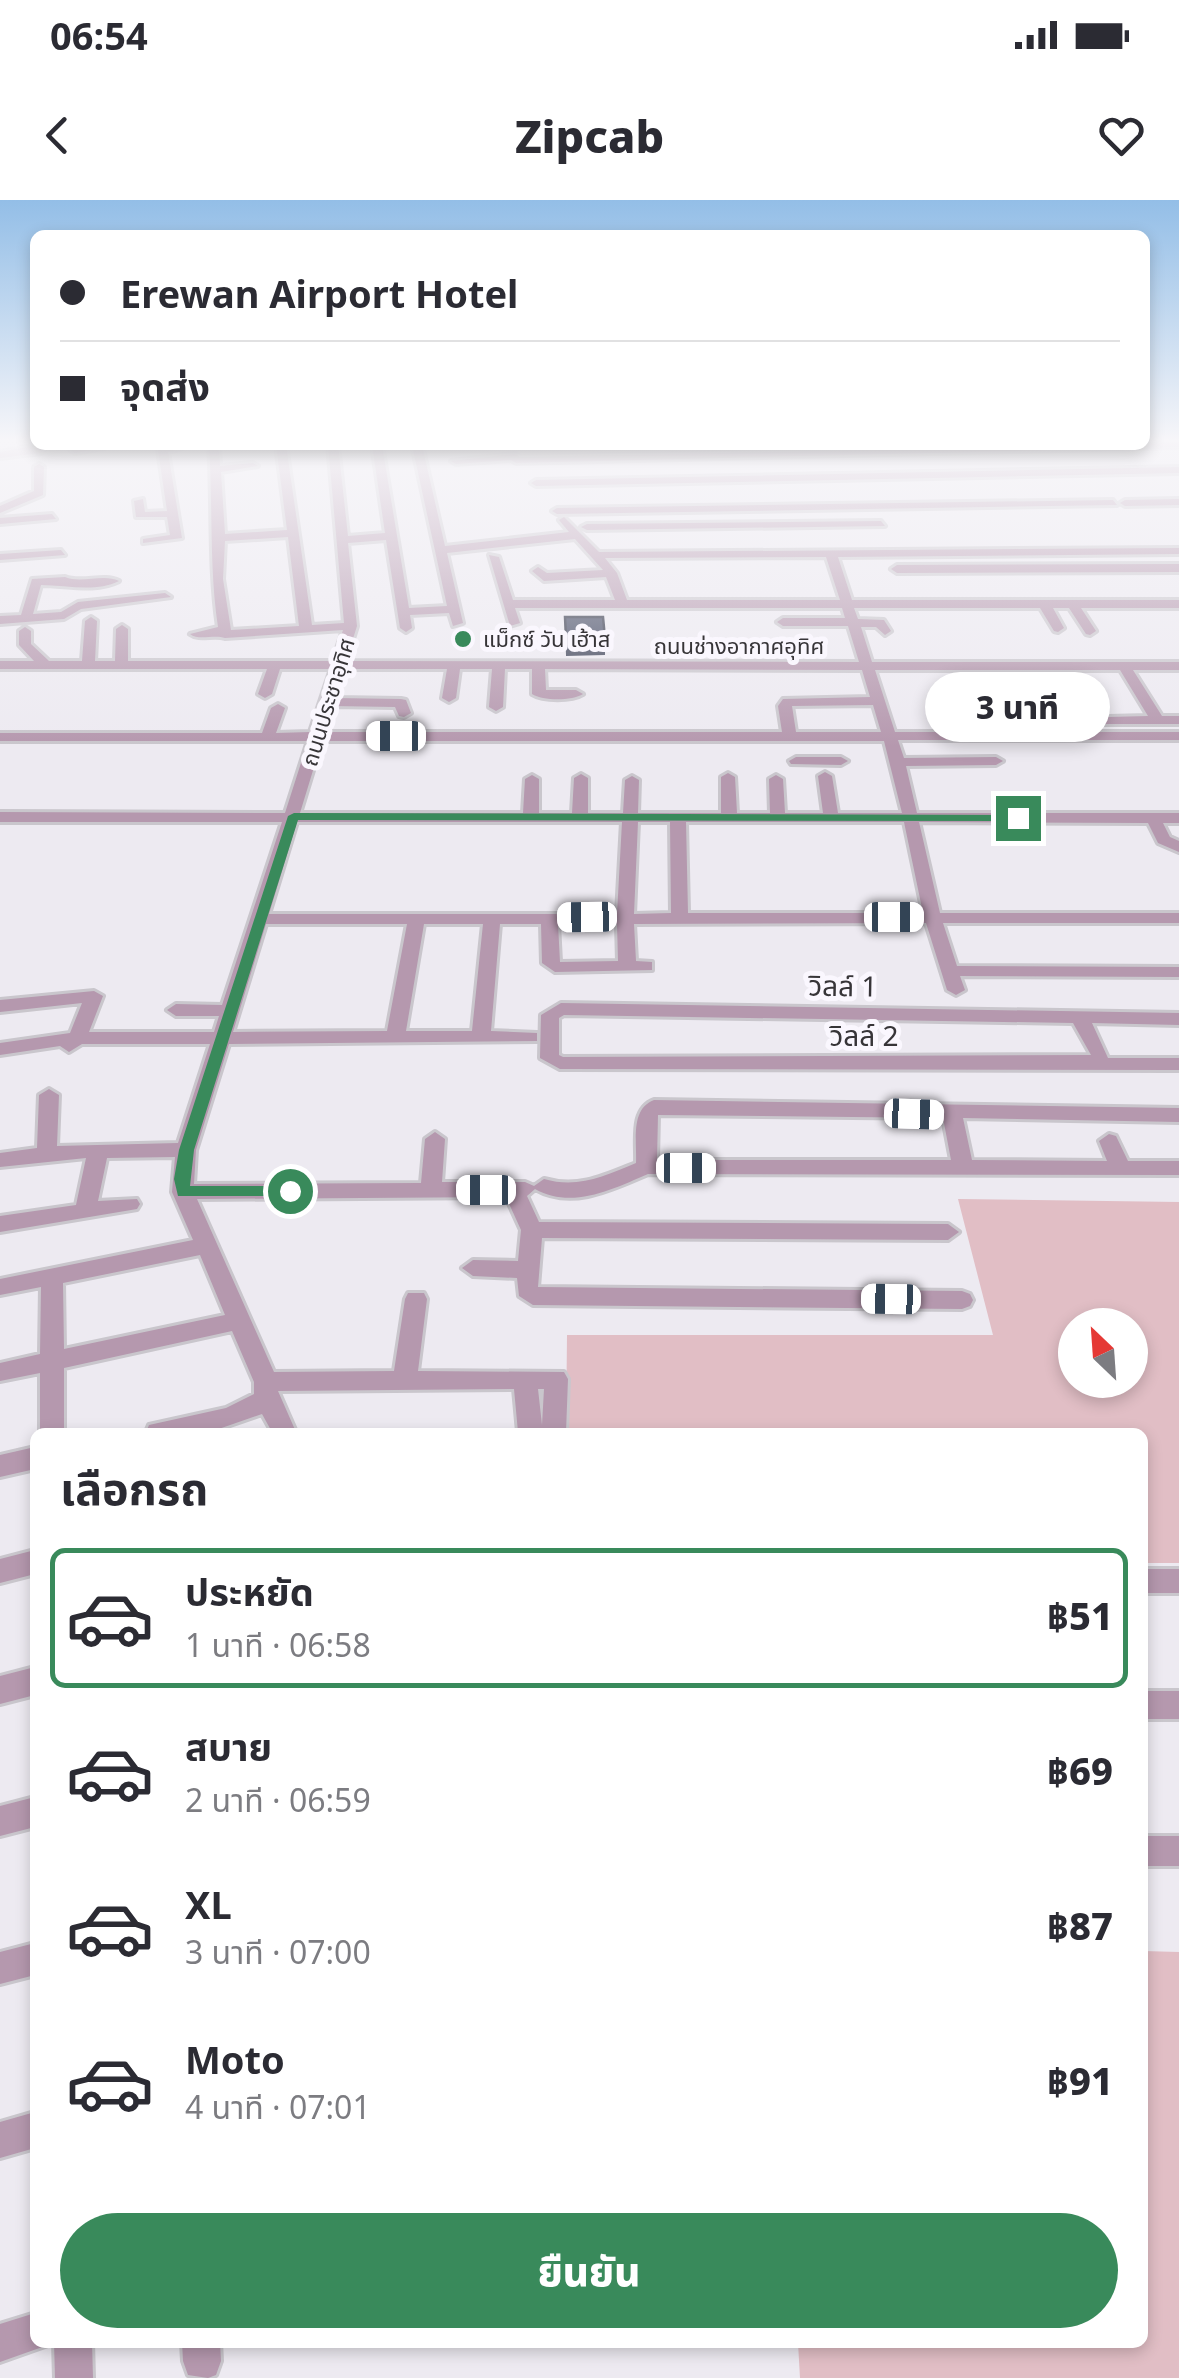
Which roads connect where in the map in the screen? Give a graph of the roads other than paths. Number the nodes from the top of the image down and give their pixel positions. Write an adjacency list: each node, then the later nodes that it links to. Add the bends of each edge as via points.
1 (220, 544): 47 (street)
2 (296, 544): 48 (street, ถนนประชาอุทิศ)
3 (344, 544): 43 (street)
4 (393, 544): 36 (street)
5 (439, 544): 10 (street)
6 (488, 544): 10 (street)
7 (595, 544): 9 (street)
8 (642, 544): 9 (street)
9 (599, 548): 13 (street); 24 (street)
10 (440, 550): 36 (street, via 455,616)
11 (1179, 551): 13 (street)
12 (61, 553): 14 (street)
13 (830, 554): 21 (street)
14 (0, 557)
15 (492, 557): 32 (street)
16 (40, 564): 25 (street)
17 (1179, 568): 18 (street)
18 (874, 569)
19 (626, 570): 24 (street)
20 (818, 570): 21 (street)
21 (836, 570): 22 (street); 34 (street)
22 (855, 570)
23 (538, 571): 24 (street, via 544,577)
24 (610, 572): 33 (street)
25 (36, 582): 26 (street); 42 (street)
26 (113, 582)
27 (916, 588): 29 (street)
28 (165, 597): 42 (street, via 78,606)
29 (925, 602): 30 (street); 34 (street)
30 (1044, 603): 31 (street); 45 (street)
31 (1072, 603): 35 (street); 50 (street)
32 (508, 604): 33 (street); 40 (street)
33 (622, 604): 34 (street)
34 (847, 604): 41 (street)
35 (1179, 604)
36 (403, 612): 44 (street)
37 (0, 620): 42 (street)
38 (91, 621): 56 (street)
39 (783, 622): 41 (street)
40 (514, 623)
41 (853, 623): 49 (street, via 880,623); 61 (street)
42 (26, 624): 55 (street, via 25,644)
43 (351, 626): 48 (street, ถนนประชาอุทิศ); 54 (street, ถนนประชาอุทิศ)
44 (406, 628)
45 (1058, 628)
46 (122, 630): 57 (street)
47 (224, 630): 48 (street, via 234,636); 51 (street)
48 (306, 630)
49 (886, 631)
50 (1090, 632)
51 (196, 634)
52 (542, 662): 60 (street, ถนนช่างอากาศอุทิศ); 61 (street, ถนนช่างอากาศอุทิศ); 67 (street, via 539,694)
53 (0, 665): 55 (street, ถนนช่างอากาศอุทิศ)
54 (337, 665): 58 (street, ถนนช่างอากาศอุทิศ); 59 (street, ถนนช่างอากาศอุทิศ, via 414,658); 70 (street, ถนนประชาอุทิศ)
55 (46, 666): 56 (street, ถนนช่างอากาศอุทิศ)
56 (88, 666): 57 (street, ถนนช่างอากาศอุทิศ)
57 (120, 666): 58 (street, ถนนช่างอากาศอุทิศ)
58 (275, 666): 66 (street)
59 (454, 666): 60 (street, ถนนช่างอากาศอุทิศ); 68 (street)
60 (499, 666): 72 (street)
61 (867, 666): 62 (street, ถนนช่างอากาศอุทิศ, via 914,672); 69 (street)
62 (936, 666): 63 (street, ถนนช่างอากาศอุทิศ); 65 (street)
63 (1124, 666): 64 (street, ถนนช่างอากาศอุทิศ); 75 (street)
64 (1179, 666)
65 (942, 683)
66 (265, 694)
67 (576, 694)
68 (449, 698)
69 (877, 700): 81 (street, via 788,702); 83 (street)
70 (329, 702): 74 (street, via 401,704); 78 (street, ถนนประชาอุทิศ)
71 (1093, 704): 75 (street, via 1097,721)
72 (496, 707)
73 (278, 708): 77 (street)
74 (404, 714)
75 (1157, 720): 76 (street)
76 (1179, 720)
77 (266, 736): 78 (street); 80 (street)
78 (316, 736): 81 (street); 94 (street, ถนนประชาอุทิศ)
79 (1179, 736): 83 (street)
80 (5, 737): 84 (street)
81 (790, 738): 82 (street)
82 (834, 738): 83 (street); 85 (street, via 842,764)
83 (888, 738): 87 (street)
84 (0, 753)
85 (796, 761)
86 (996, 761): 87 (street)
87 (898, 762): 105 (street)
88 (825, 776): 104 (street)
89 (728, 777): 102 (street)
90 (581, 778): 99 (street)
91 (776, 778): 103 (street)
92 (532, 779): 98 (street)
93 (632, 780): 100 (street)
94 (294, 816): 96 (street); 97 (street); 118 (street, ถนนประชาอุทิศ)
95 (0, 817): 96 (street)
96 (38, 817): 108 (street)
97 (354, 817): 98 (street); 109 (street)
98 (531, 818): 99 (street)
99 (580, 818): 100 (street)
100 (628, 818): 101 (street); 111 (street)
101 (678, 818): 102 (street); 112 (street)
102 (729, 818): 103 (street)
103 (778, 818): 104 (street)
104 (830, 818): 105 (street)
105 (912, 818): 106 (street); 113 (street)
106 (1153, 818): 107 (street); 110 (street, via 1164,840)
107 (1179, 818)
108 (24, 840)
109 (349, 841)
110 (1179, 847)
111 (625, 916): 112 (street); 116 (street); 116 (street, via 637,966 555,967)
112 (680, 917): 113 (street)
113 (932, 917): 117 (street); 119 (street)
114 (416, 918): 115 (street); 118 (street); 130 (street)
115 (492, 918): 116 (street); 127 (street)
116 (549, 918)
117 (1179, 918)
118 (258, 919): 124 (street, ถนนประชาอุทิศ)
119 (950, 971): 120 (street); 121 (street)
120 (1179, 972)
121 (956, 990)
122 (0, 1006): 129 (street, via 90,995 94,1000)
123 (176, 1010): 124 (street)
124 (230, 1010): 131 (street, ถนนประชาอุทิศ)
125 (1080, 1019): 126 (street, วิลล์ 1); 134 (street, วิลล์ 1, via 561,1009 550,1015); 135 (street, via 1100,1055)
126 (1179, 1019)
127 (481, 1037): 128 (street); 130 (street)
128 (530, 1037)
129 (76, 1038): 131 (street); 132 (street); 133 (street, via 65,1048)
130 (395, 1038): 131 (street)
131 (220, 1039): 143 (street, ถนนประชาอุทิศ)
132 (0, 1048)
133 (0, 1058)
134 (550, 1058): 135 (street, วิลล์ 2)
135 (1096, 1063): 136 (street, วิลล์ 2)
136 (1179, 1064)
137 (50, 1095): 144 (street)
138 (952, 1114): 139 (street); 146 (street, via 654,1106 648,1113); 147 (street)
139 (1179, 1116)
140 (435, 1139): 150 (street)
141 (1109, 1142): 148 (street)
142 (98, 1150): 143 (street); 144 (street); 154 (street)
143 (180, 1151): 152 (street, ถนนประชาอุทิศ)
144 (47, 1153): 145 (street)
145 (0, 1160)
146 (646, 1167): 147 (street); 151 (street, via 598,1188)
147 (963, 1168): 148 (street)
148 (1122, 1168): 149 (street)
149 (1179, 1168)
150 (431, 1190): 151 (street); 152 (street)
151 (514, 1190): 156 (street)
152 (183, 1192): 158 (street, ถนนประชาอุทิศ)
153 (129, 1204): 154 (street)
154 (86, 1210): 155 (street)
155 (0, 1224)
156 (532, 1230): 157 (street); 160 (street)
157 (948, 1232)
158 (206, 1246): 161 (street); 165 (street, ถนนประชาอุทิศ)
159 (473, 1268): 160 (street)
160 (532, 1270): 164 (street, via 527,1290 533,1296)
161 (52, 1277): 162 (street); 166 (street)
162 (0, 1287)
163 (416, 1298): 168 (street)
164 (962, 1300)
165 (240, 1321): 166 (street); 170 (street, ถนนประชาอุทิศ)
166 (51, 1361): 167 (street); 171 (street)
167 (0, 1372)
168 (405, 1379): 169 (street); 170 (street)
169 (526, 1379): 174 (street); 175 (street, via 556,1379)
170 (266, 1390): 172 (street, via 252,1409); 173 (street, ถนนประชาอุทิศ)
171 (52, 1428)
172 (177, 1428)
173 (282, 1428)
174 (530, 1428)
175 (555, 1428)
176 (30, 1459): 177 (street)
177 (0, 1466)
178 (30, 1563): 179 (street)
179 (0, 1570)
180 (1148, 1580): 181 (street)
181 (1179, 1581)
182 (30, 1682): 183 (street)
183 (0, 1690)
184 (1179, 1705): 185 (street)
185 (1148, 1706)
186 (30, 1813): 187 (street)
187 (0, 1821)
188 (1148, 1851): 189 (street)
189 (1179, 1851)
190 (30, 1959): 191 (street)
191 (0, 1968)
192 (30, 2131): 193 (street)
193 (0, 2140)
194 (30, 2334): 195 (street)
195 (0, 2343)
196 (74, 2348): 197 (street)
197 (74, 2378)

